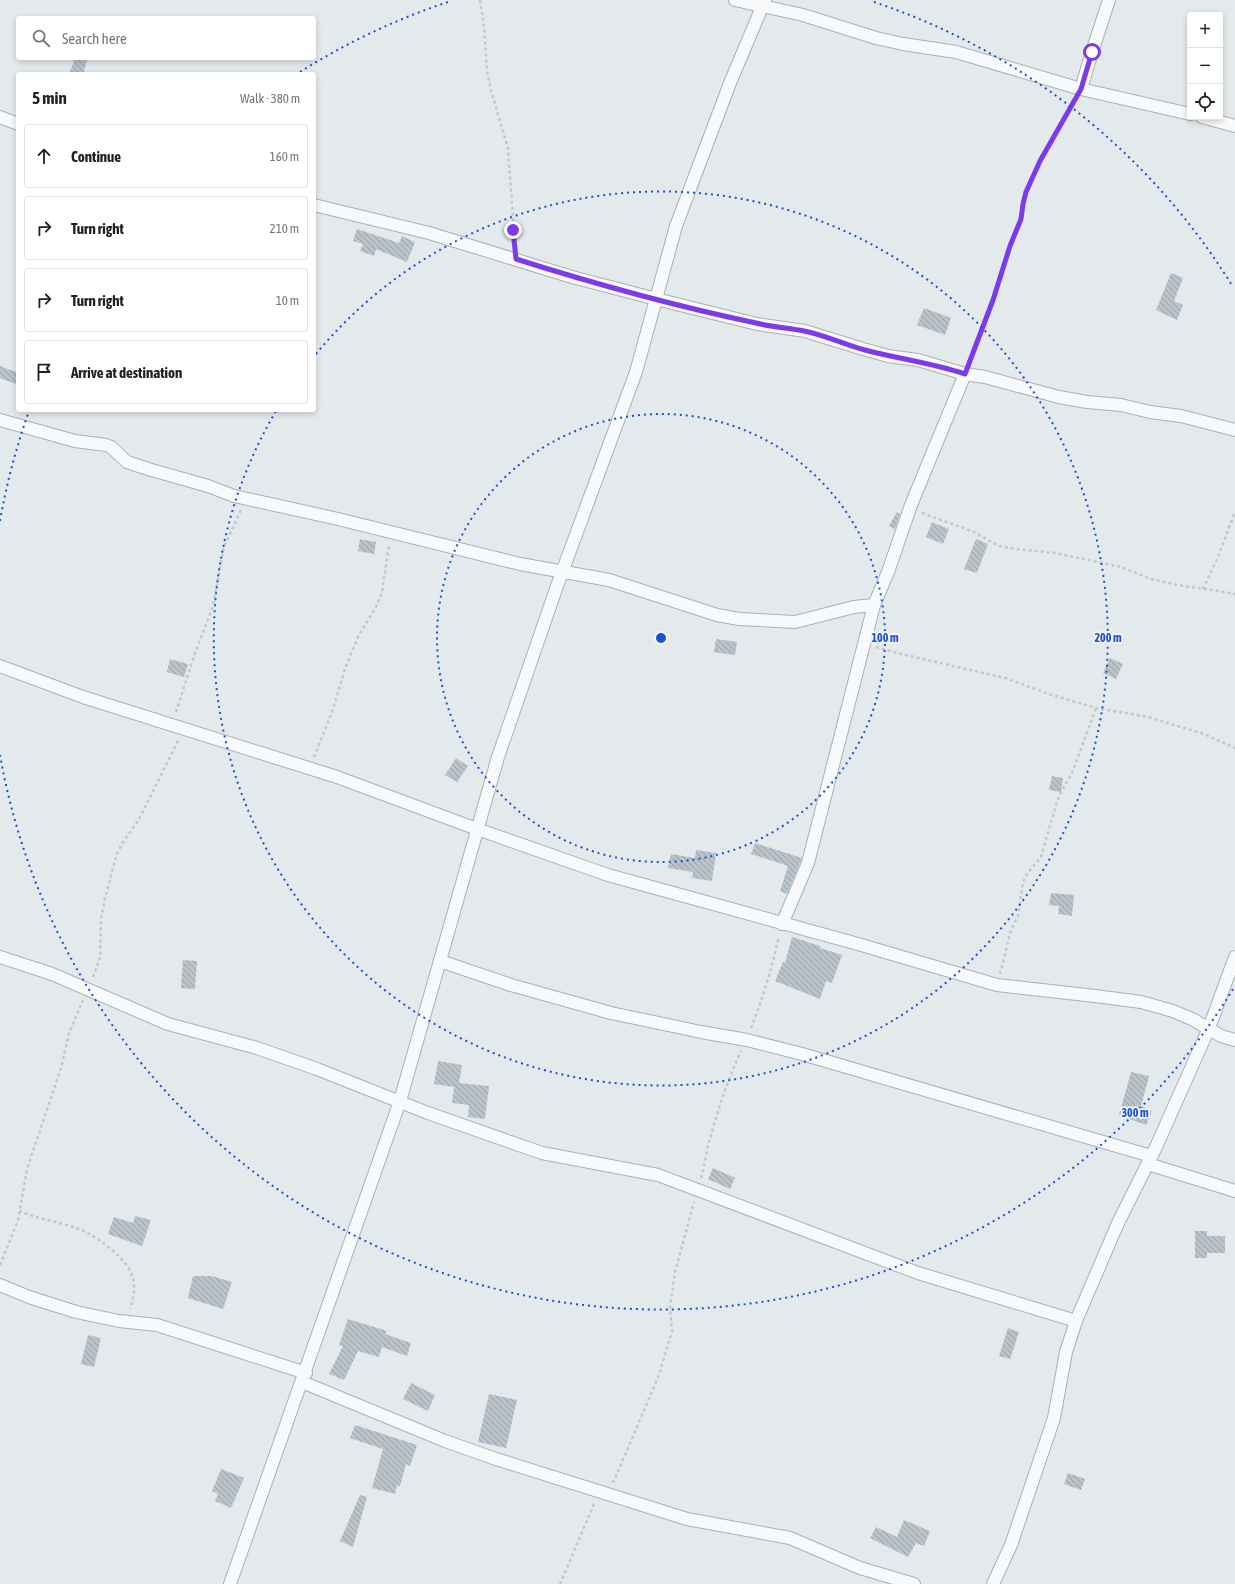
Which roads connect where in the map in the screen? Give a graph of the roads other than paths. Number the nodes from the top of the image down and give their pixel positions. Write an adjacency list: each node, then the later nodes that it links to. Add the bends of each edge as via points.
1 (735, 0): 3 (street)
2 (1109, 0): 4 (street)
3 (763, 3): 4 (street, via 876,38 956,52); 11 (street, via 676,226)
4 (1081, 89): 5 (street)
5 (1187, 113)
6 (0, 117): 8 (street)
7 (1213, 120): 9 (street)
8 (16, 123)
9 (1235, 126)
10 (316, 205): 11 (street, via 394,224)
11 (656, 299): 12 (street, via 757,324 805,331 888,356 918,360); 15 (street, via 636,372)
12 (965, 374): 14 (street, via 1060,397 1181,416); 16 (street)
13 (0, 420): 15 (street, via 75,441 106,445 127,462 247,499 520,564)
14 (1235, 430)
15 (563, 571): 16 (street, via 608,580 699,610 739,619 795,622 854,607); 18 (street, via 498,757)
16 (874, 605): 19 (street, via 808,863)
17 (0, 666): 18 (street, via 83,697 337,777)
18 (477, 829): 19 (street, via 608,875); 22 (street)
19 (782, 924): 23 (street, via 918,960 997,985 1141,1002 1174,1011)
20 (0, 957): 25 (street, via 52,974 168,1024 257,1048)
21 (1235, 958): 23 (street)
22 (440, 961): 25 (street); 26 (street, via 511,985 610,1013 747,1040 825,1060)
23 (1209, 1028): 24 (street, via 1221,1036); 26 (street)
24 (1235, 1040)
25 (400, 1101): 29 (street, via 542,1153 658,1175 918,1273); 30 (street)
26 (1150, 1160): 27 (street); 29 (street, via 1118,1224)
27 (1235, 1191)
28 (0, 1285): 30 (street, via 76,1312 157,1325)
29 (1076, 1321): 33 (street, via 1066,1352 1054,1418 1011,1545)
30 (304, 1378): 31 (street); 32 (street, via 452,1444 496,1459 687,1519 790,1538 860,1568)
31 (230, 1584)
32 (914, 1584)
33 (993, 1584)

